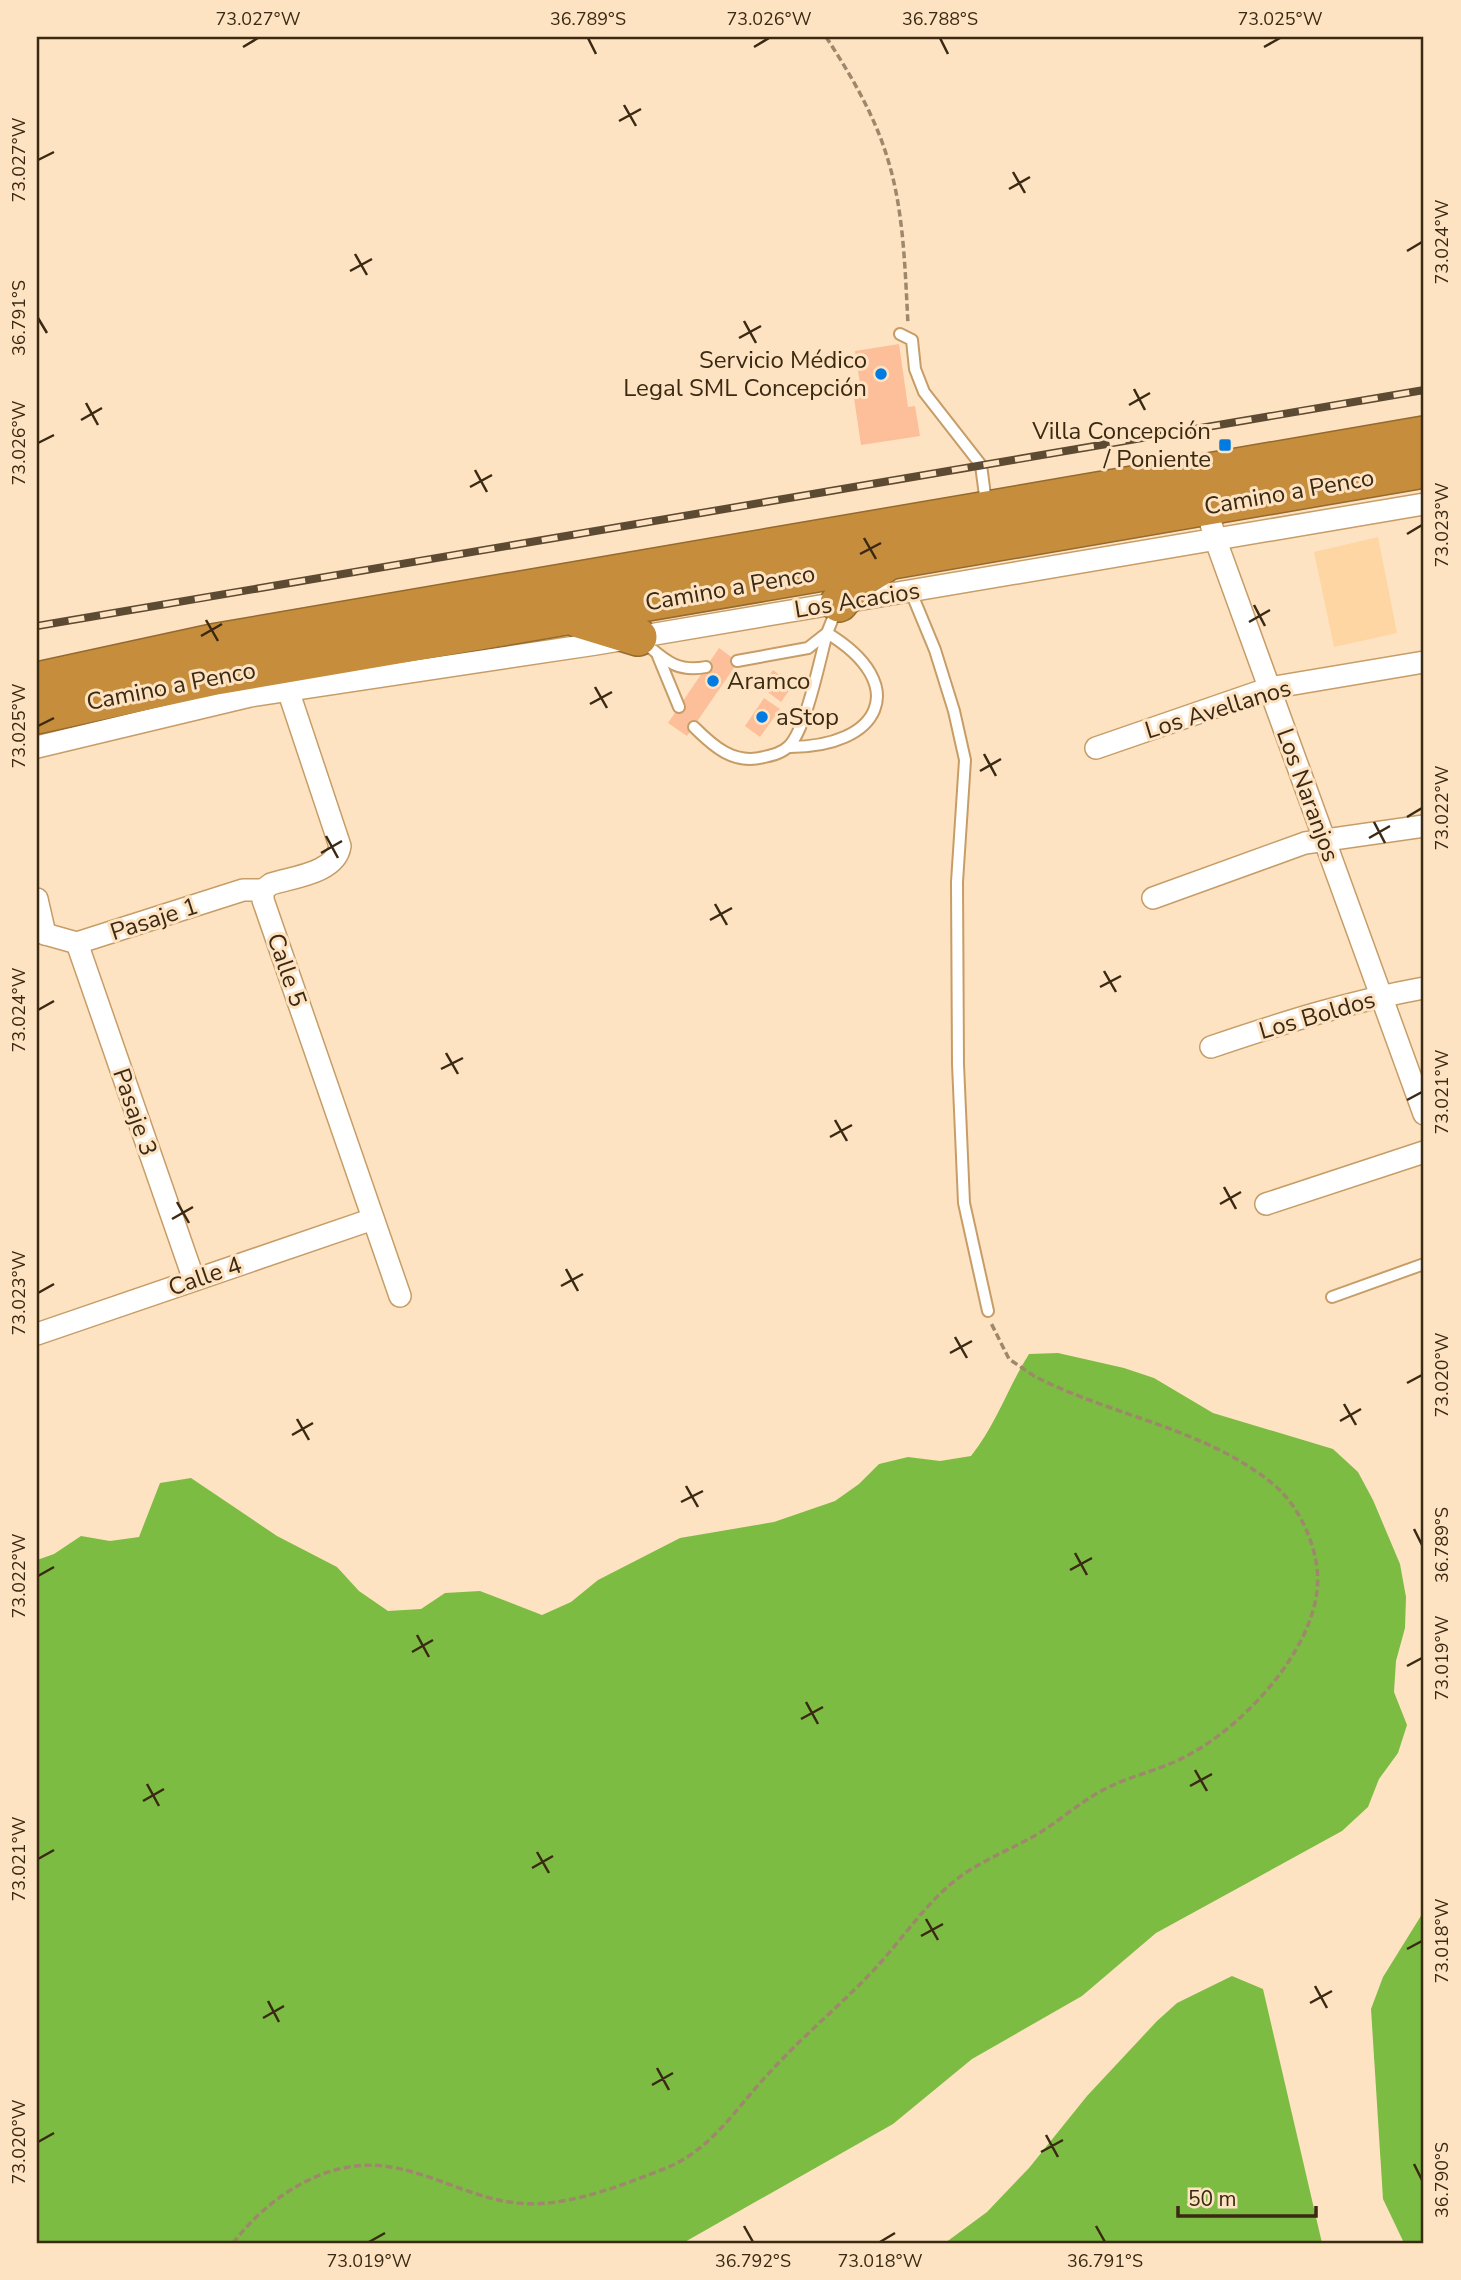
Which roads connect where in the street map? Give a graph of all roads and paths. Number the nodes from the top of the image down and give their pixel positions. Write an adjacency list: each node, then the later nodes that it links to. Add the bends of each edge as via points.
1 (826, 37): 2 (path, via 856,83 889,161 903,243)
2 (905, 336): 7 (lane, via 924,392 981,465)
3 (1424, 435): 6 (highway, Camino a Penco)
4 (1424, 468): 6 (highway, Camino a Penco)
5 (1424, 504): 6 (street, Los Acacios)
6 (1207, 507): 7 (highway, Camino a Penco); 8 (highway, Camino a Penco); 9 (street, Los Acacios); 17 (street, Los Naranjos)
7 (987, 509): 16 (highway, Camino a Penco, via 212,643)
8 (892, 561): 10 (highway, Camino a Penco); 11 (highway, via 857,581)
9 (911, 592): 11 (street, Los Acacios); 43 (lane, via 935,650 965,760 957,882 958,1064 964,1203)
10 (564, 616): 12 (highway, via 602,624); 20 (highway, Camino a Penco, via 216,676)
11 (833, 618): 12 (street, Los Acacios); 13 (lane, via 808,648); 23 (lane, via 805,709); 23 (lane, via 868,667 876,684 875,707 867,723 850,736 825,744)
12 (647, 645): 15 (lane, via 681,669); 18 (street, Los Acacios); 19 (lane)
13 (737, 661)
14 (1424, 662): 17 (street, Los Avellanos)
15 (706, 667)
16 (37, 681)
17 (1270, 688): 24 (street, Los Avellanos); 26 (street, Los Naranjos)
18 (288, 690): 22 (street, Los Acacios); 27 (street, via 340,846 329,865)
19 (679, 707)
20 (37, 715)
21 (694, 727): 23 (lane, via 739,759 753,760)
22 (37, 747)
23 (788, 747)
24 (1096, 748)
25 (1424, 826): 26 (street)
26 (1324, 839): 28 (street); 33 (street, Los Naranjos)
27 (263, 890): 31 (street, Pasaje 1, via 243,890); 38 (street, Calle 5, via 262,900)
28 (1153, 898)
29 (37, 899): 30 (street)
30 (41, 937): 31 (street, Pasaje 1)
31 (77, 943): 40 (street, Pasaje 3)
32 (1424, 988): 33 (street, Los Boldos)
33 (1381, 995): 34 (street, Los Boldos); 35 (street, Los Naranjos)
34 (1212, 1047)
35 (1424, 1114)
36 (1424, 1152): 37 (street)
37 (1266, 1204)
38 (373, 1219): 40 (street, Calle 4); 41 (street, Calle 5)
39 (1424, 1264): 42 (lane)
40 (194, 1280): 44 (street, Calle 4)
41 (400, 1296)
42 (1332, 1297)
43 (988, 1311): 45 (path, via 1002,1349 1034,1376 1224,1454 1271,1482 1290,1501 1310,1538 1318,1590 1306,1634 1280,1671 1243,1713 1208,1743 1171,1764 1106,1788 956,1880 871,1973 786,2054 719,2133 686,2160 610,2188 533,2204 497,2200 393,2167 352,2167 311,2179 281,2195)
44 (37, 1334)
45 (233, 2243)

